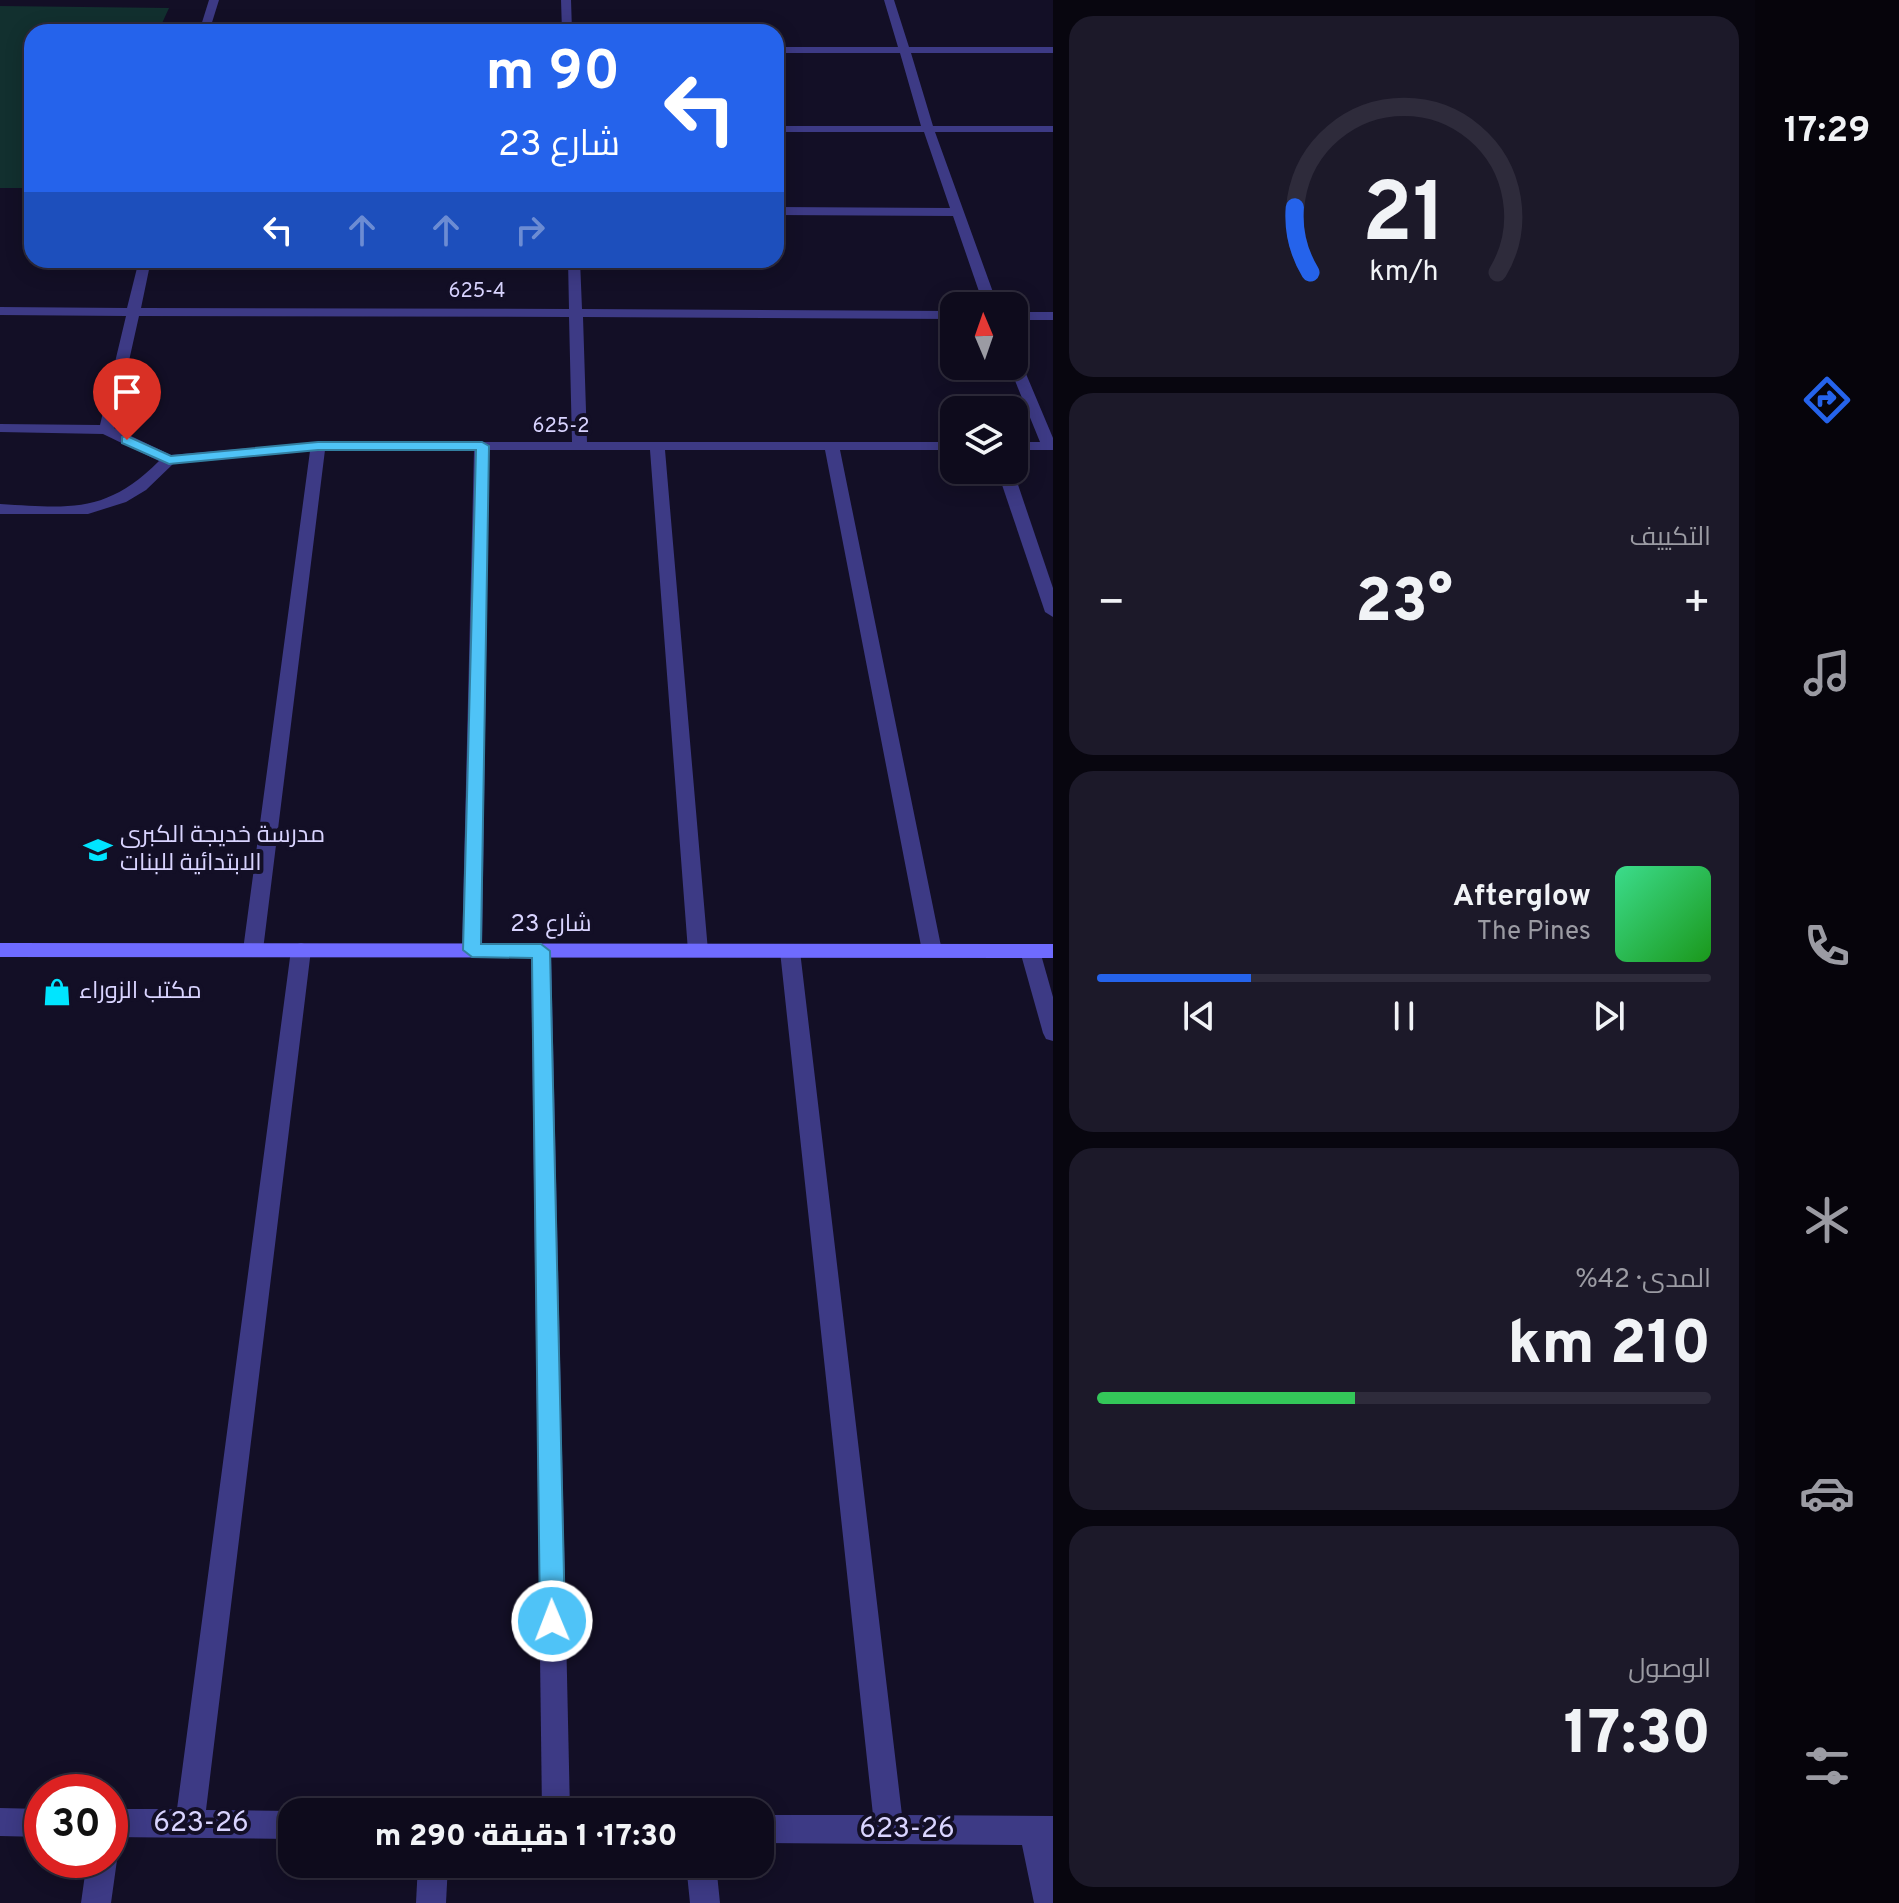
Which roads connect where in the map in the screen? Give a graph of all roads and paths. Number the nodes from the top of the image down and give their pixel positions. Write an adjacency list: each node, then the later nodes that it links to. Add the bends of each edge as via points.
1 (214, 0): 4 (street)
2 (566, 0): 5 (street)
3 (889, 0): 7 (street)
4 (206, 24)
5 (567, 24)
6 (784, 50): 7 (street)
7 (904, 50): 8 (street); 9 (street)
8 (1053, 50)
9 (928, 128): 10 (street); 11 (street); 13 (street)
10 (784, 129)
11 (1053, 129)
12 (784, 211): 13 (street)
13 (957, 212): 16 (street)
14 (143, 268): 17 (street)
15 (574, 268): 19 (street)
16 (986, 292)
17 (135, 310): 18 (street, 625-4); 19 (street, 625-4); 25 (street)
18 (0, 311)
19 (576, 313): 20 (street, 625-4); 32 (street)
20 (940, 315)
21 (1028, 316): 22 (street)
22 (1053, 316)
23 (1022, 380): 31 (street)
24 (0, 428): 25 (street)
25 (106, 430): 34 (street)
26 (318, 446): 27 (street, 625-2); 34 (street, 625-2); 39 (street)
27 (482, 446): 32 (street, 625-2); 41 (street)
28 (832, 446): 29 (street, 625-2); 33 (street, 625-2); 45 (street)
29 (940, 446)
30 (1028, 446): 31 (street)
31 (1051, 446)
32 (580, 447): 33 (street, 625-2)
33 (657, 447): 43 (street)
34 (169, 460): 36 (street, via 134,492 100,507 65,512)
35 (1010, 484): 37 (street)
36 (0, 509)
37 (1053, 612)
38 (0, 950): 39 (street, شارع 23)
39 (253, 950): 40 (street, شارع 23)
40 (301, 950): 41 (street, شارع 23); 53 (street)
41 (472, 950): 42 (street, شارع 23)
42 (541, 951): 43 (street, شارع 23); 49 (street)
43 (698, 951): 44 (street, شارع 23)
44 (790, 951): 45 (street, شارع 23); 56 (street)
45 (932, 951): 46 (street, شارع 23)
46 (1030, 951): 47 (street, شارع 23); 48 (street)
47 (1053, 951)
48 (1053, 1033)
49 (556, 1798)
50 (0, 1822): 51 (street)
51 (24, 1823)
52 (128, 1823): 53 (street, 623-26)
53 (190, 1824): 54 (street, 623-26)
54 (278, 1825)
55 (774, 1829): 56 (street, 623-26)
56 (889, 1829): 57 (street, 623-26)
57 (1043, 1831): 64 (street)
58 (99, 1878): 61 (street)
59 (432, 1878): 62 (street)
60 (702, 1878): 63 (street)
61 (96, 1903)
62 (431, 1903)
63 (705, 1903)
64 (1049, 1903)

